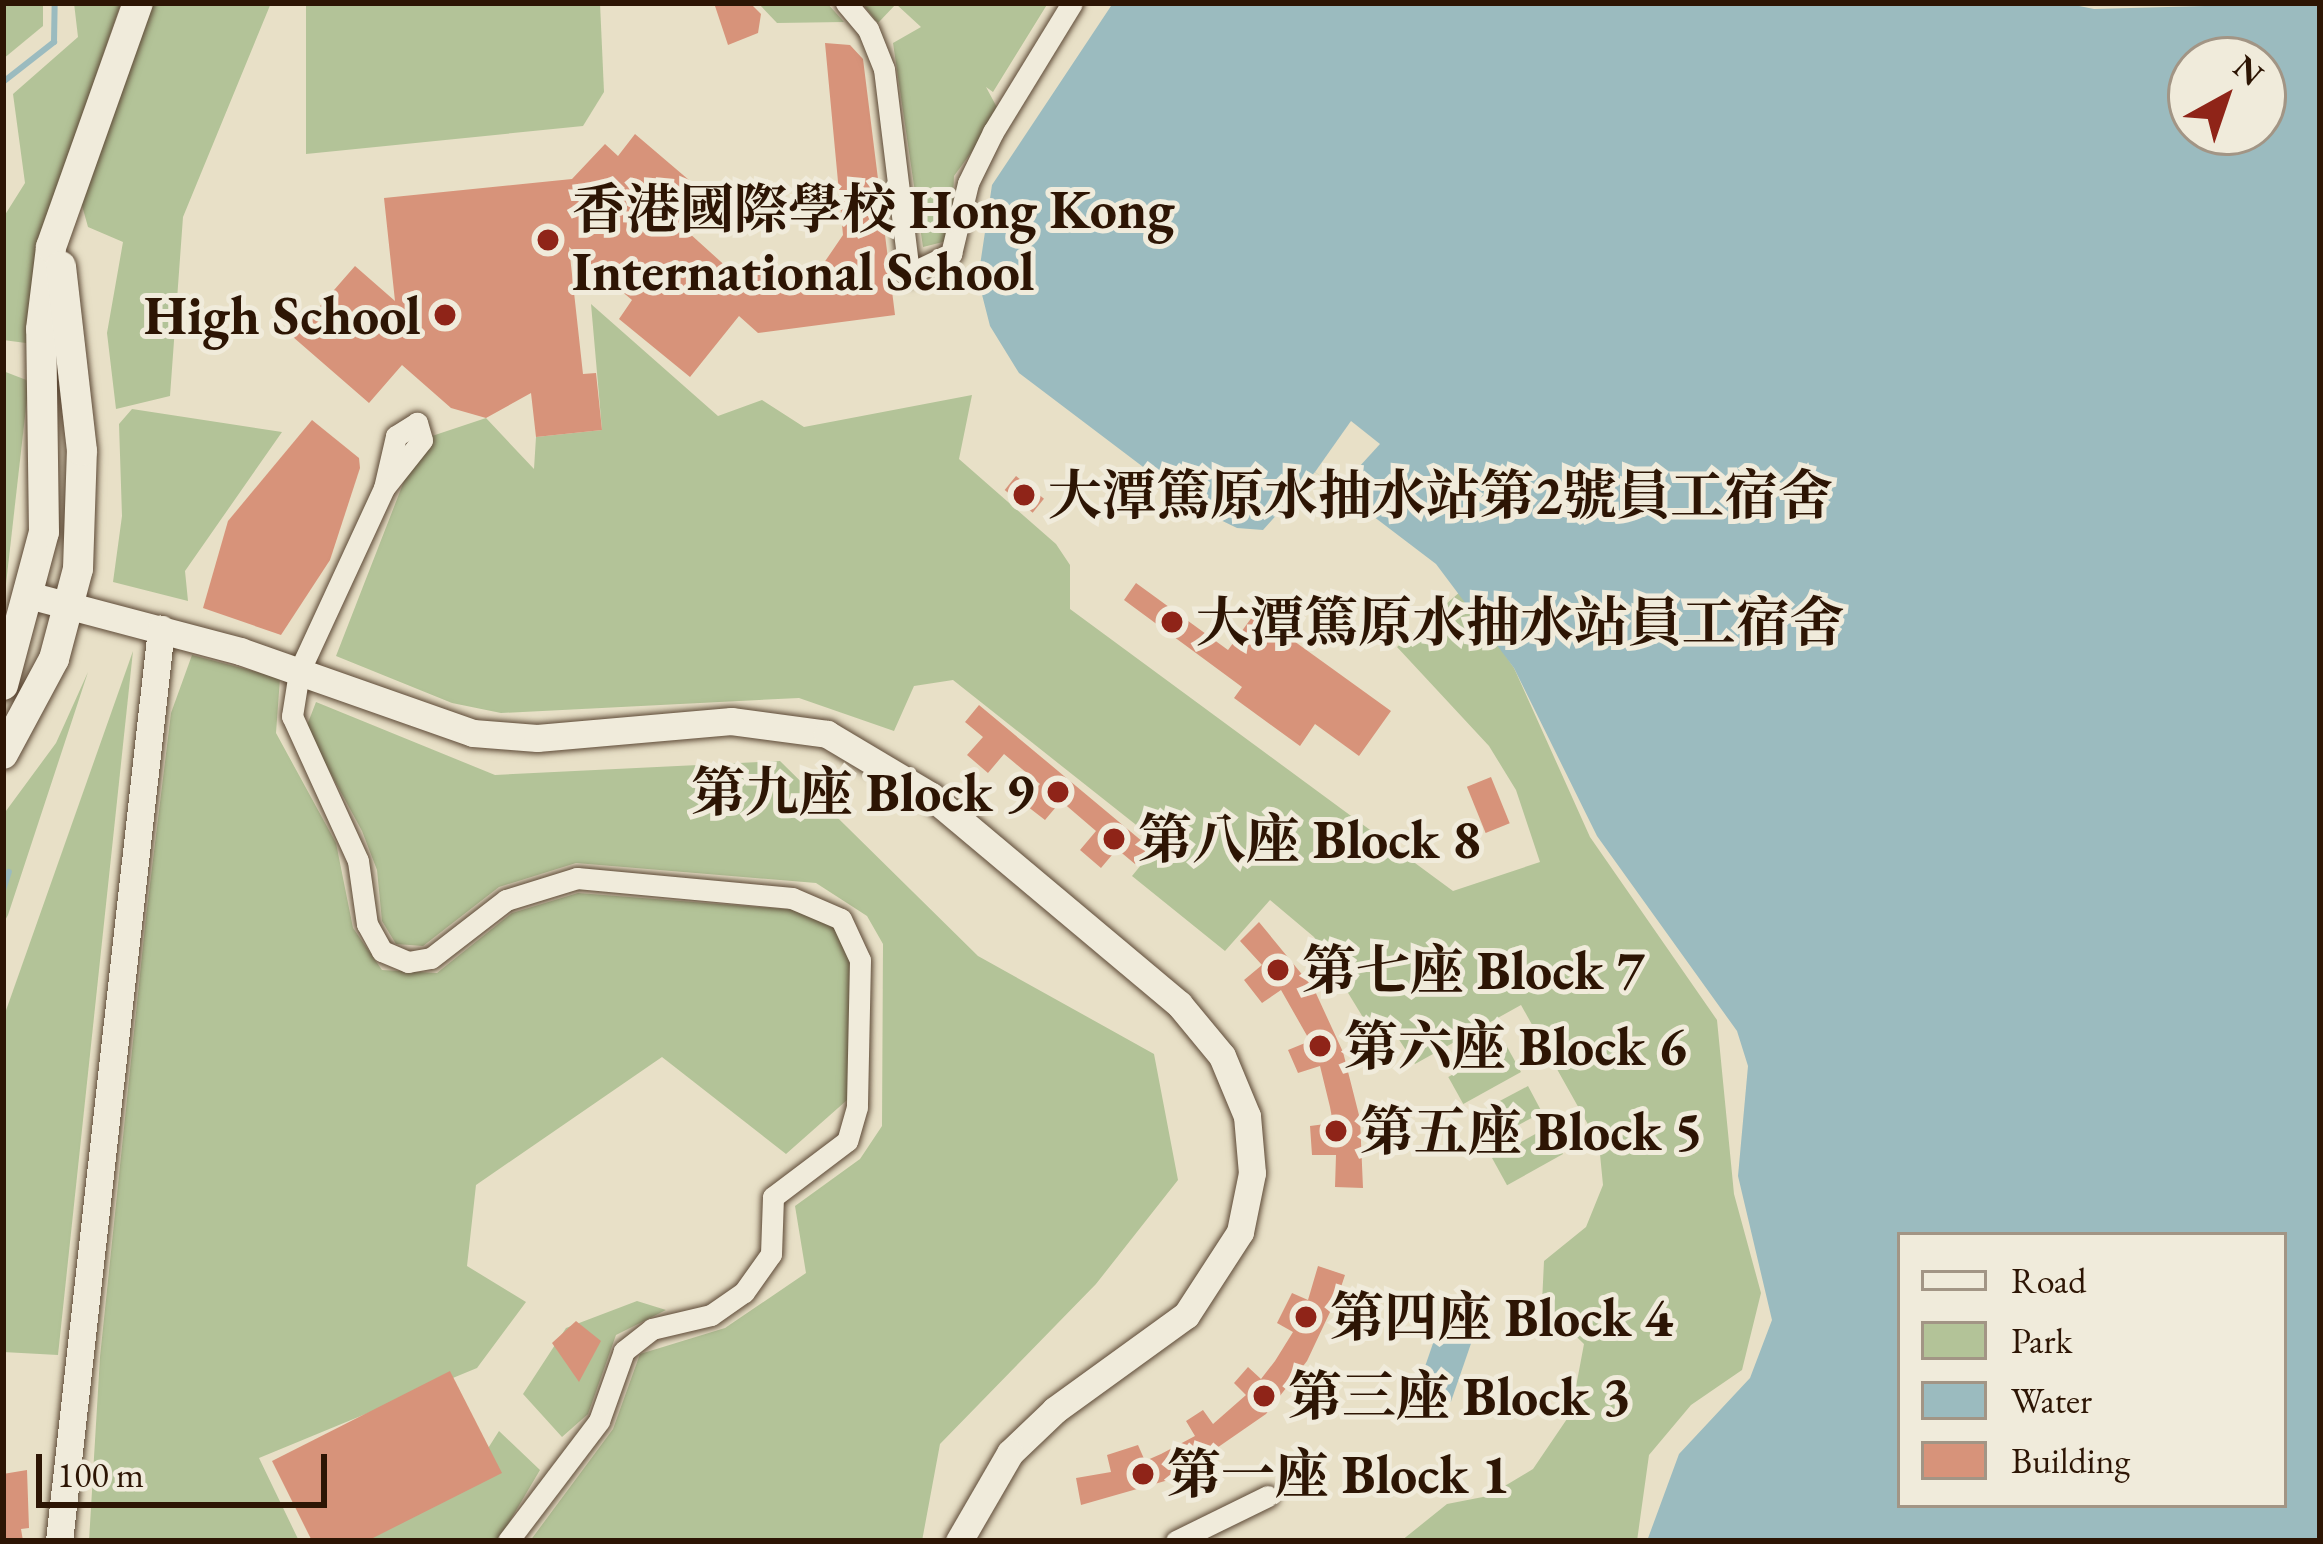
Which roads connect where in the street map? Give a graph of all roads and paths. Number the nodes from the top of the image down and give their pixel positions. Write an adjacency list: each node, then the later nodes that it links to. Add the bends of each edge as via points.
1 (138, 3): 4 (main road)
2 (846, 3): 3 (street, via 868,29 884,69 909,274 951,254 968,183)
3 (1072, 3)
4 (64, 195): 6 (main road, via 43,307 48,476); 7 (main road, via 62,286 84,490)
5 (384, 488): 9 (street)
6 (32, 596): 7 (street); 10 (main road)
7 (70, 605): 8 (street); 11 (main road, via 43,683)
8 (161, 629): 9 (street); 13 (street)
9 (310, 677): 14 (street, via 293,729 349,837 371,935 389,957 431,958 506,900 577,878 792,898 836,914 859,952 857,1107 847,1141 773,1197 772,1249 754,1282 716,1313 652,1328 625,1351 598,1421); 15 (street, via 454,729 538,738 754,722 827,734 931,796 1165,991 1222,1056 1241,1095 1252,1156 1231,1254 1168,1331 1028,1434 994,1473)
10 (3, 685)
11 (3, 754)
12 (1268, 1496): 16 (street)
13 (59, 1541)
14 (508, 1541)
15 (959, 1541)
16 (1176, 1541)

